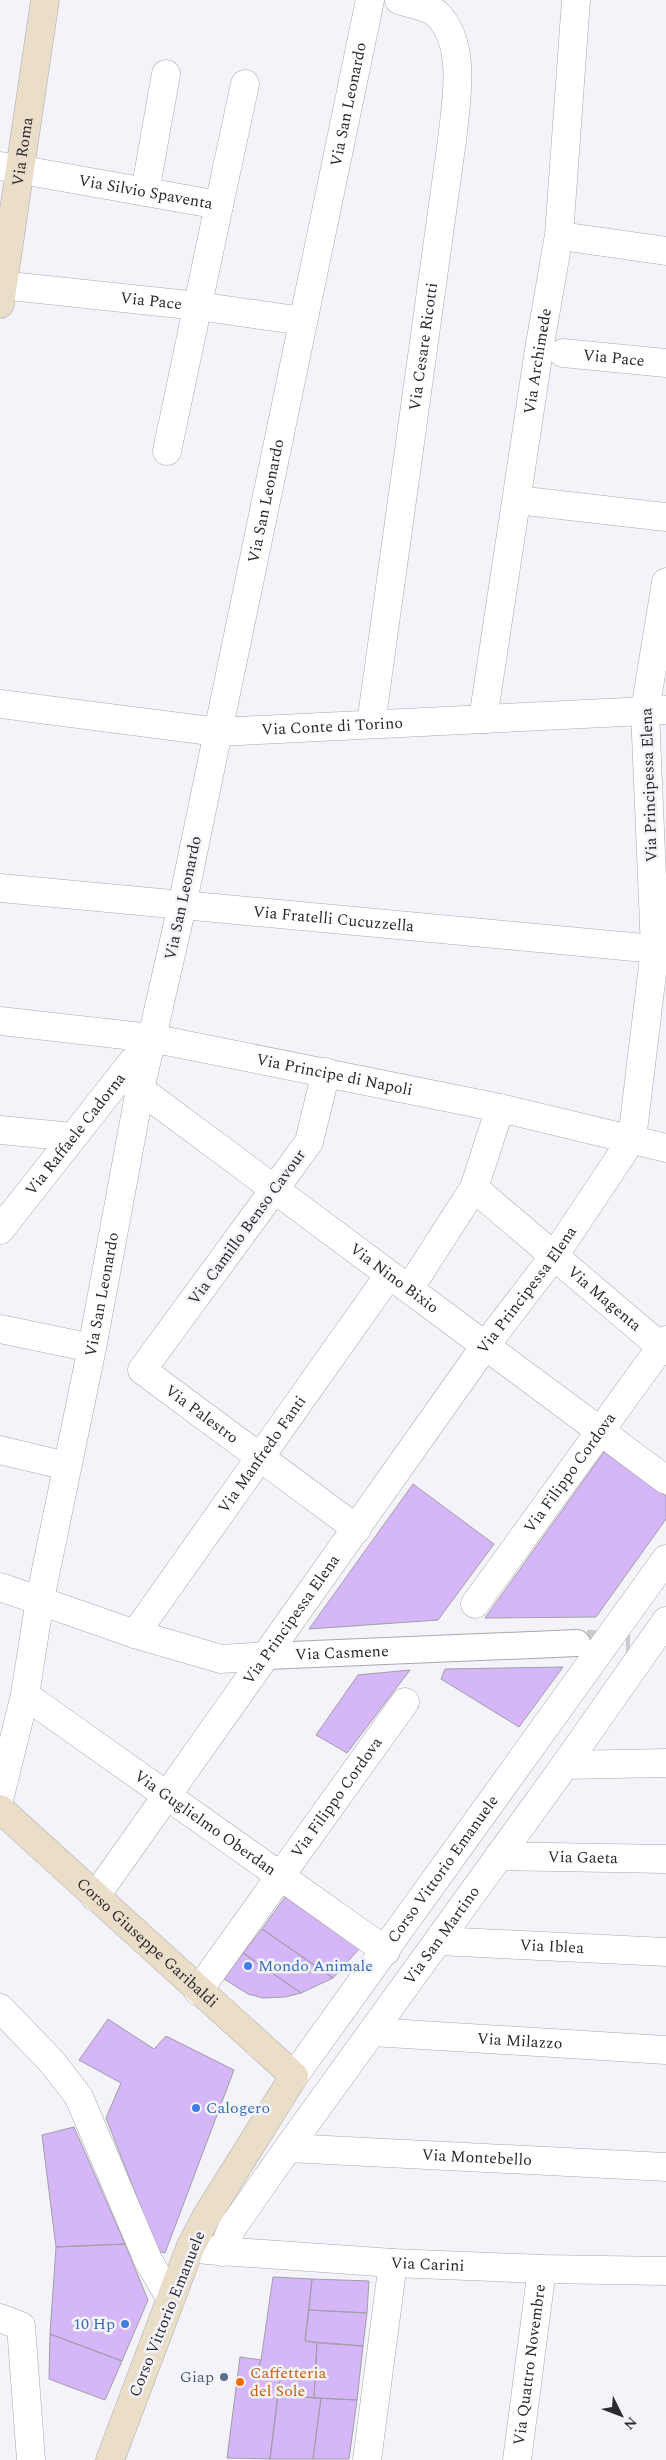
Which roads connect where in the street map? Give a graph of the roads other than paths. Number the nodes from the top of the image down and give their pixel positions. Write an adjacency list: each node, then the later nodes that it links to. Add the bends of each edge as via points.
1 (45, 0): 7 (main road, Via Roma)
2 (370, 0): 14 (street, Via San Leonardo)
3 (399, 0): 24 (street, Via Cesare Ricotti, via 434,12 447,27 459,74)
4 (576, 0): 18 (street, Via Archimede, via 559,236)
5 (166, 74): 8 (street)
6 (245, 84): 9 (street)
7 (10, 168): 8 (street, Via Silvio Spaventa); 12 (main road, Via Roma)
8 (145, 192): 9 (street, Via Silvio Spaventa)
9 (219, 206): 13 (street, Via Silvio Spaventa)
10 (575, 238): 11 (street)
11 (666, 251)
12 (1, 292): 13 (street, Via Pace)
13 (198, 306): 14 (street, Via Pace); 17 (street, Via Silvio Spaventa)
14 (303, 321): 25 (street, Via San Leonardo)
15 (562, 353): 16 (street, Via Pace)
16 (666, 363)
17 (167, 451)
18 (517, 500): 19 (street); 23 (street, Via Archimede)
19 (666, 517)
20 (666, 582): 22 (street, Via Principessa Elena)
21 (0, 704): 25 (street, Via Conte di Torino)
22 (655, 710): 23 (street, Via Conte di Torino); 28 (street, Via Principessa Elena)
23 (483, 719): 24 (street, Via Conte di Torino)
24 (371, 724): 25 (street, Via Conte di Torino)
25 (218, 732): 27 (street, Via San Leonardo)
26 (0, 888): 27 (street, Via Fratelli Cucuzzella)
27 (182, 906): 28 (street, Via Fratelli Cucuzzella); 30 (street, Via San Leonardo)
28 (661, 950): 36 (street, Via Principessa Elena)
29 (0, 1021): 30 (street, Via Principe di Napoli)
30 (151, 1038): 31 (street, Via Principe di Napoli); 32 (street, Via San Leonardo)
31 (326, 1072): 33 (street, Via Principe di Napoli); 39 (street, Via Camillo Benso Cavour, via 309,1142)
32 (131, 1083): 35 (street, Via Raffaele Cadorna); 39 (street, Via Nino Bixio); 46 (street, Via San Leonardo)
33 (500, 1108): 36 (street, Via Principe di Napoli); 38 (street, Via Manfredo Fanti)
34 (0, 1130): 35 (street)
35 (73, 1137): 40 (street, Via Raffaele Cadorna)
36 (632, 1139): 37 (street, Via Principe di Napoli); 41 (street, Via Principessa Elena)
37 (666, 1148)
38 (474, 1188): 41 (street, Via Magenta); 42 (street, Via Manfredo Fanti)
39 (274, 1190): 42 (street, Via Nino Bixio); 47 (street, Via Camillo Benso Cavour)
40 (1, 1227)
41 (554, 1256): 44 (street, Via Principessa Elena); 45 (street, Via Magenta)
42 (399, 1282): 44 (street, Via Nino Bixio); 50 (street, Via Manfredo Fanti)
43 (0, 1329): 46 (street)
44 (485, 1346): 48 (street, Via Nino Bixio); 53 (street, Via Principessa Elena)
45 (664, 1346): 48 (street, Via Filippo Cordova)
46 (92, 1348): 51 (street, Via San Leonardo)
47 (142, 1370): 50 (street, Via Palestro)
48 (599, 1431): 52 (street, Via Nino Bixio); 57 (street, Via Filippo Cordova)
49 (0, 1450): 51 (street)
50 (259, 1456): 53 (street, Via Palestro); 58 (street, Via Manfredo Fanti)
51 (67, 1466): 56 (street, Via San Leonardo)
52 (666, 1480)
53 (357, 1529): 61 (street, Via Principessa Elena)
54 (666, 1559): 74 (street, Corso Vittorio Emanuele)
55 (0, 1587): 56 (street, Via Casmene)
56 (40, 1599): 58 (street, Via Casmene); 62 (street, Via San Leonardo)
57 (475, 1604)
58 (135, 1634): 61 (street, Via Casmene, via 221,1659)
59 (653, 1636): 65 (street, Via San Martino)
60 (577, 1643): 61 (street, Via Casmene)
61 (266, 1656): 67 (street, Via Principessa Elena)
62 (25, 1695): 66 (street, Via San Leonardo); 67 (street, Via Guglielmo Oberdan)
63 (405, 1702): 71 (street, Via Filippo Cordova)
64 (666, 1763): 65 (street)
65 (565, 1766): 69 (street, Via San Martino)
66 (0, 1796)
67 (168, 1796): 71 (street, Via Guglielmo Oberdan); 72 (street, Via Principessa Elena)
68 (0, 1809): 72 (main road, Corso Giuseppe Garibaldi)
69 (499, 1856): 70 (street, Via Gaeta); 73 (street, Via San Martino)
70 (666, 1859)
71 (280, 1876): 74 (street, Via Guglielmo Oberdan); 76 (street, Via Filippo Cordova)
72 (95, 1897): 76 (main road, Corso Giuseppe Garibaldi)
73 (438, 1941): 75 (street, Via Iblea); 78 (street, Via San Martino)
74 (386, 1951): 80 (street, Corso Vittorio Emanuele)
75 (666, 1952)
76 (198, 1990): 80 (main road, Corso Giuseppe Garibaldi)
77 (0, 2008): 88 (street, via 52,2062 79,2097 148,2260)
78 (372, 2032): 79 (street, Via Milazzo); 81 (street, Via San Martino)
79 (666, 2050)
80 (294, 2076): 83 (main road, Corso Vittorio Emanuele, via 206,2216)
81 (288, 2148): 82 (street, Via Montebello); 84 (street, Via San Martino, via 232,2228)
82 (666, 2167)
83 (190, 2248): 84 (street, Via Carini); 88 (main road, Corso Vittorio Emanuele)
84 (222, 2252): 85 (street, Via Carini)
85 (393, 2263): 86 (street, Via Carini); 92 (street)
86 (542, 2269): 87 (street, Via Carini); 93 (street, Via Quattro Novembre)
87 (666, 2270)
88 (171, 2299): 91 (main road, Corso Vittorio Emanuele)
89 (0, 2318): 90 (street, via 21,2326)
90 (32, 2460)
91 (110, 2460)
92 (367, 2460)
93 (517, 2460)

